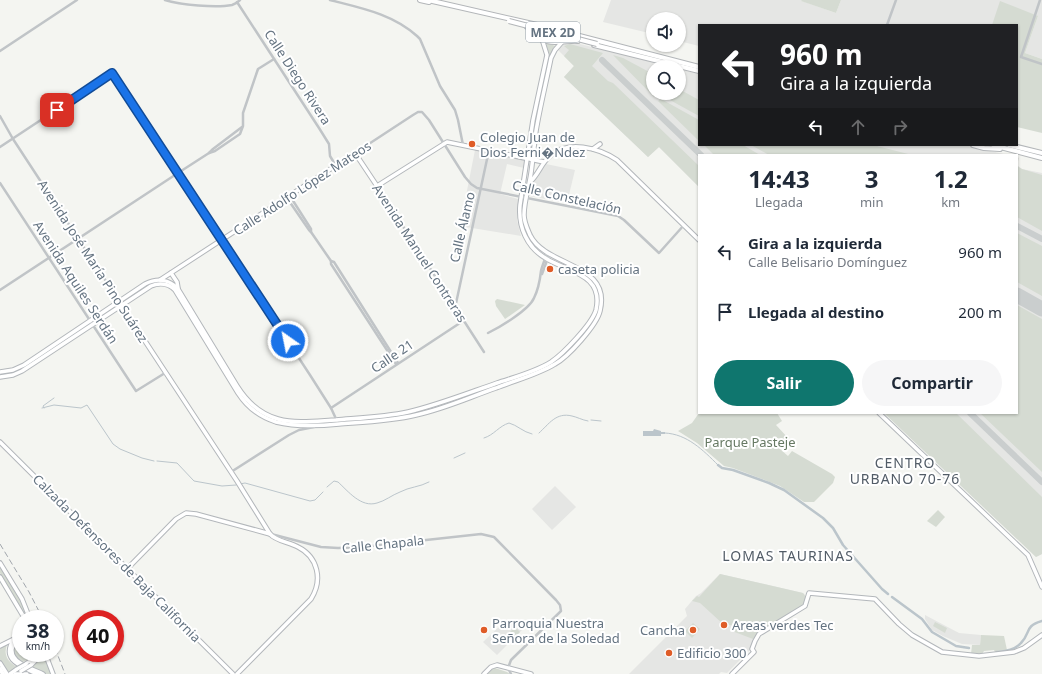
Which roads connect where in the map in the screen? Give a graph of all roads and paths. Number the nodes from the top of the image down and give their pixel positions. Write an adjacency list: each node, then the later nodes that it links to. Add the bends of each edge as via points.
1 (77, 0): 16 (street)
2 (166, 0): 8 (street, via 196,6 224,6)
3 (330, 0): 25 (street, via 383,14 396,20 417,36 440,86 455,110)
4 (420, 0): 9 (highway)
5 (428, 0): 11 (highway, MEX 2D)
6 (896, 0): 10 (street)
7 (1040, 0): 18 (street, via 1021,57)
8 (239, 1): 17 (street, Calle Diego Rivera)
9 (497, 18): 13 (highway, MEX 2D, via 529,28); 15 (highway, MEX 2D, bridge)
10 (887, 24)
11 (546, 27): 12 (highway, MEX 2D); 13 (highway, MEX 2D, via 541,31)
12 (564, 32): 14 (highway, MEX 2D, via 566,37); 19 (highway, MEX 2D)
13 (541, 36): 14 (highway, MEX 2D, via 554,43); 34 (main road, via 547,55)
14 (563, 42): 15 (highway, MEX 2D, via 576,40); 35 (main road, via 551,58 536,131)
15 (615, 50): 20 (highway, MEX 2D)
16 (0, 51)
17 (274, 59): 37 (street, Calle Diego Rivera, via 329,144 330,156); 38 (street, via 258,69 243,113 240,134)
18 (1042, 64)
19 (698, 67)
20 (698, 71)
21 (0, 116): 22 (street, Avenida José María Pino Suárez)
22 (13, 139): 27 (street); 38 (street, via 112,73); 47 (street, Avenida José María Pino Suárez)
23 (444, 142): 25 (main road); 31 (street, Calle Adolfo López Mateos, via 429,120 420,112); 41 (main road); 42 (street, via 465,177)
24 (600, 144): 29 (main road)
25 (463, 145): 30 (main road)
26 (977, 146): 28 (highway)
27 (0, 147)
28 (1010, 147): 32 (highway); 33 (highway)
29 (593, 149): 36 (main road, via 564,149 552,154); 46 (main road, via 617,160)
30 (489, 150): 34 (main road); 42 (street, Calle Álamo)
31 (356, 153): 37 (main road, Calle Adolfo López Mateos); 41 (main road, Avenida Manuel Contreras)
32 (1042, 153)
33 (1042, 158)
34 (528, 159): 35 (main road); 44 (main road)
35 (533, 160): 36 (main road); 39 (main road)
36 (544, 162): 39 (main road)
37 (336, 166): 43 (main road, Calle Adolfo López Mateos)
38 (178, 173): 47 (street); 49 (street)
39 (530, 182): 45 (main road)
40 (0, 183): 51 (street, Avenida Aquiles Serdán)
41 (377, 186): 59 (street, Avenida Manuel Contreras)
42 (481, 189): 44 (street, Calle Constelación); 59 (street, Calle Álamo)
43 (289, 197): 49 (main road, Calle Adolfo López Mateos); 64 (street, via 309,230 334,262)
44 (522, 197): 45 (street, Calle Constelación); 52 (main road, via 520,215 524,235 534,249)
45 (527, 198): 46 (street, Calle Constelación, via 622,218 659,253); 50 (main road, via 525,224 534,242)
46 (684, 226): 48 (main road)
47 (78, 239): 51 (street); 58 (street, Avenida José María Pino Suárez)
48 (698, 239)
49 (222, 240): 53 (main road, Calle Adolfo López Mateos); 68 (street)
50 (548, 254): 52 (street); 71 (main road, via 589,274 601,298 600,311 595,321 560,362 534,374 418,415)
51 (49, 258): 57 (street); 61 (street, Avenida Aquiles Serdán)
52 (546, 259): 54 (street); 54 (street); 70 (main road, via 581,274 593,286 597,299 596,310 591,319 569,347 555,359 539,368 425,407 387,415)
53 (171, 273): 55 (main road, Calle Adolfo López Mateos); 56 (main road)
54 (542, 274): 62 (street, via 532,302)
55 (160, 280): 56 (main road, via 168,281); 58 (main road, Calle Adolfo López Mateos, via 147,283)
56 (178, 288): 70 (main road, via 237,386 251,404 260,411 280,419)
57 (0, 290)
58 (120, 303): 61 (main road); 66 (main road, Avenida José María Pino Suárez); 72 (main road, via 154,284 173,288 238,393 250,407 262,416 277,422 290,425)
59 (455, 308): 60 (street, Avenida Manuel Contreras)
60 (463, 321): 63 (street, Avenida Manuel Contreras); 64 (street, Calle 21)
61 (92, 323): 65 (main road, via 24,365); 66 (street, Avenida Aquiles Serdán, via 136,392); 67 (main road, via 22,371)
62 (488, 333)
63 (484, 352)
64 (397, 364): 68 (street, Calle 21)
65 (0, 372)
66 (166, 373): 74 (main road, Avenida José María Pino Suárez)
67 (0, 377)
68 (331, 408): 70 (street)
69 (879, 414): 79 (main road, via 1024,551 1030,558)
70 (337, 420): 71 (street)
71 (337, 424): 72 (main road)
72 (321, 425): 74 (street, via 289,435)
73 (0, 442): 77 (main road, Calzada Defensores de Baja California)
74 (231, 472): 75 (main road, Avenida José María Pino Suárez)
75 (270, 534): 77 (main road, Calle Chapala, via 193,513 183,514); 92 (street, Calle Chapala, via 333,548 481,534 494,537 556,600 562,611 511,660); 102 (main road, via 308,554 316,567 318,584 308,603)
76 (0, 563): 81 (main road)
77 (127, 569): 101 (main road, Calzada Defensores de Baja California)
78 (0, 577): 80 (main road)
79 (1042, 587)
80 (19, 610)
81 (27, 610)
82 (1042, 635): 106 (main road, via 1014,652 979,656 945,652 912,635 875,599 809,593 805,606 759,634 752,648 754,652)
83 (12, 640): 85 (main road)
84 (12, 642): 86 (main road, via 7,653)
85 (0, 646)
86 (12, 660)
87 (14, 662): 98 (main road)
88 (19, 662): 99 (main road)
89 (48, 662): 100 (main road)
90 (0, 663): 95 (main road)
91 (29, 663): 95 (main road, bridge)
92 (508, 668): 94 (main road); 103 (main road, via 494,666); 104 (street)
93 (0, 669): 96 (highway)
94 (516, 672): 105 (main road)
95 (14, 673): 97 (main road)
96 (3, 674)
97 (27, 674)
98 (37, 674)
99 (43, 674)
100 (53, 674)
101 (233, 674)
102 (237, 674)
103 (484, 674)
104 (511, 674)
105 (531, 674)
106 (732, 674)

